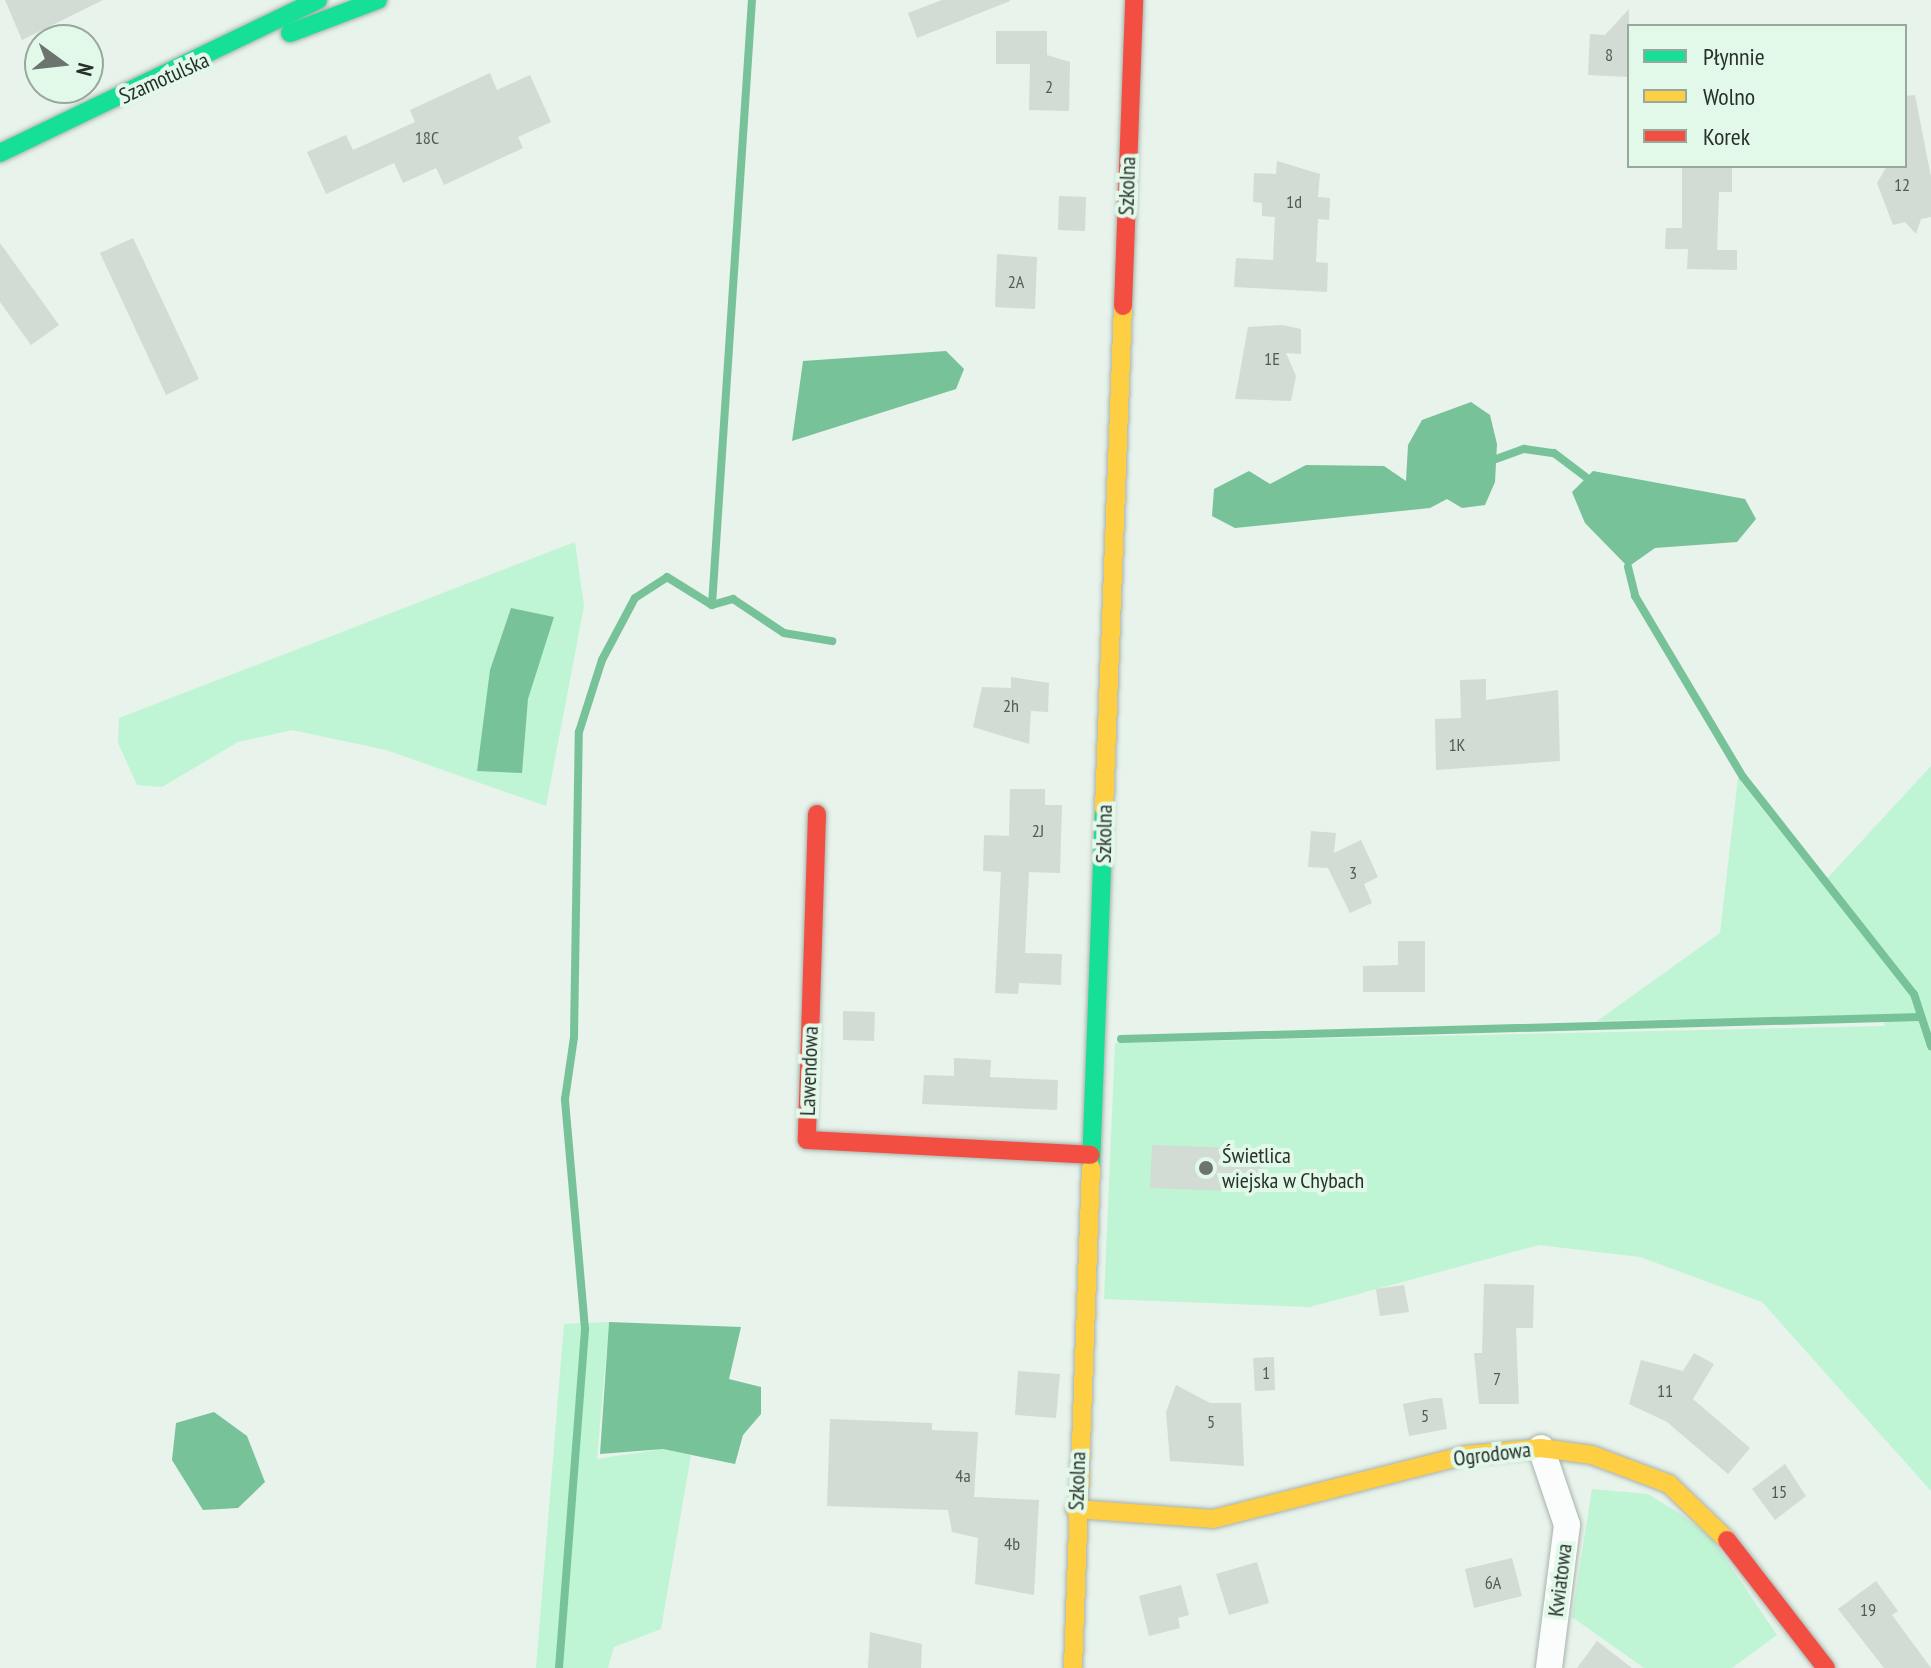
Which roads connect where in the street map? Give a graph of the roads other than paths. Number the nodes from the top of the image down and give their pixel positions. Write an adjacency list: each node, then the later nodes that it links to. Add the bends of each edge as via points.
1 (318, 0): 4 (street, Szamotulska)
2 (378, 0): 4 (street, Szamotulska)
3 (1134, 0): 7 (street, Szkolna)
4 (241, 43): 5 (street, Szamotulska)
5 (0, 153)
6 (817, 814): 7 (street, Lawendowa, via 807,1140)
7 (1091, 1155): 9 (street, Szkolna)
8 (1541, 1448): 9 (street, Ogrodowa, via 1452,1458 1213,1519); 11 (street, Kwiatowa, via 1567,1525); 12 (street, Ogrodowa, via 1592,1455 1669,1484 1725,1535)
9 (1075, 1509): 10 (street, Szkolna)
10 (1073, 1668)
11 (1549, 1668)
12 (1826, 1668)

